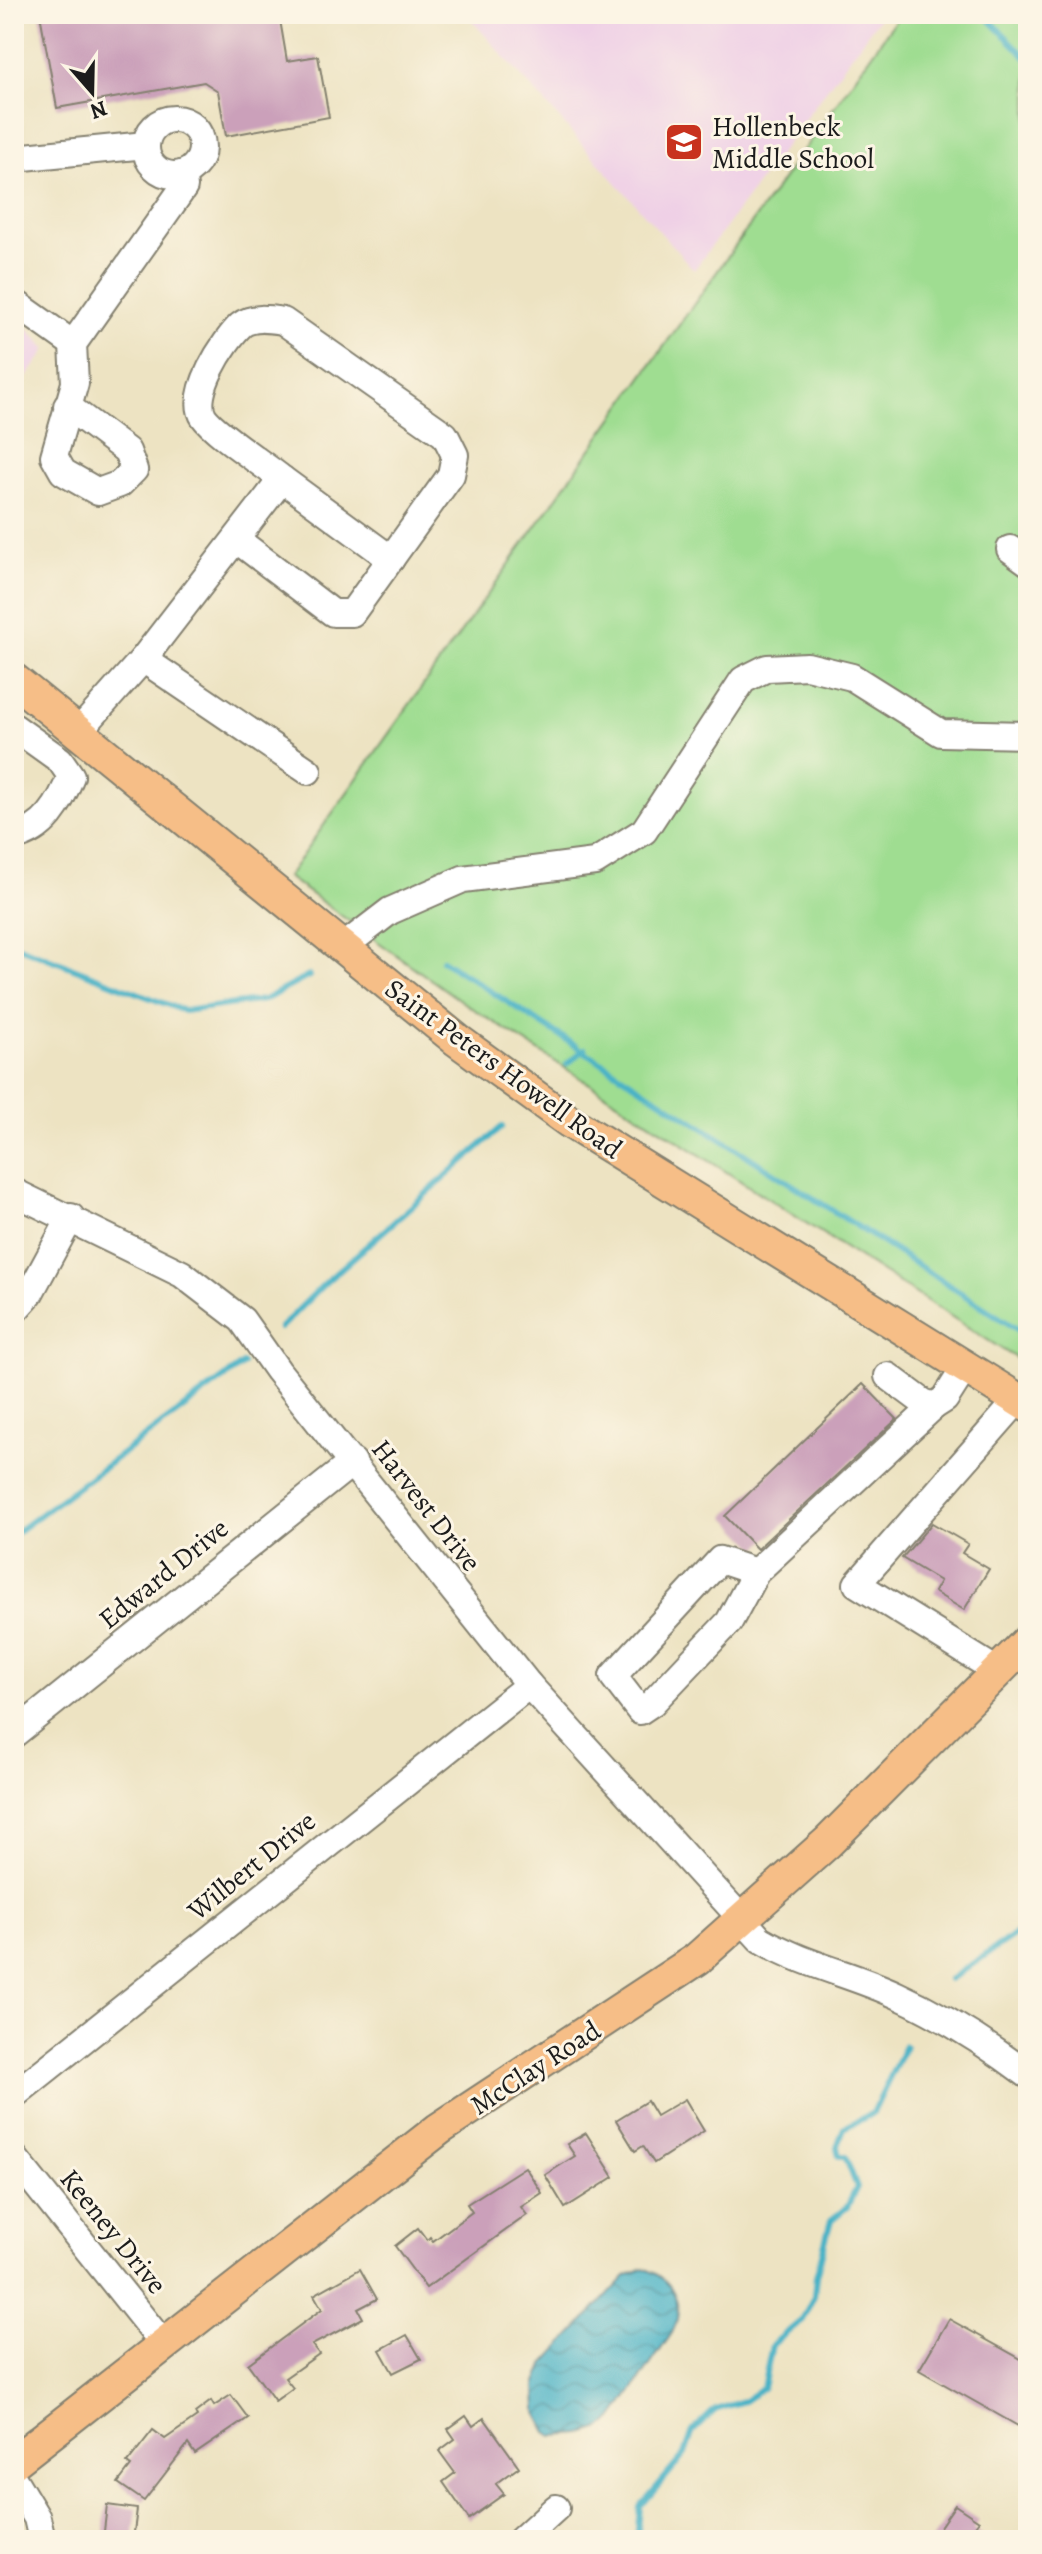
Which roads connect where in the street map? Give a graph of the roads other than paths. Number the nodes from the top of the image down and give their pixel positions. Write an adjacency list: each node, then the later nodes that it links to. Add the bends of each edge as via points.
1 (146, 145): 2 (street); 3 (street, via 157,169); 3 (street, via 154,129 169,120 188,123 200,137 201,155)
2 (14, 158)
3 (182, 174): 5 (street, via 184,187)
4 (14, 302): 5 (street)
5 (73, 344): 6 (street, via 75,383)
6 (67, 406)
7 (282, 479): 8 (street); 9 (street); 9 (street, via 205,418 198,399 203,382 242,324 264,318 283,321 445,435 455,455 451,475)
8 (237, 540): 9 (street, via 333,613 352,613); 10 (street)
9 (391, 559)
10 (143, 659): 13 (street); 15 (street)
11 (14, 680): 13 (main road, Saint Peters Howell Road)
12 (14, 727): 16 (street, via 60,760 71,776 51,813 32,833)
13 (79, 731): 17 (main road, Saint Peters Howell Road)
14 (1028, 735): 17 (street, via 941,733 852,677 807,666 767,668 743,680 644,831 595,862 463,879 390,911)
15 (308, 771)
16 (14, 837)
17 (343, 947): 21 (main road, Saint Peters Howell Road, via 457,1040 570,1122)
18 (14, 1192): 19 (street, Harvest Drive)
19 (71, 1217): 20 (street, via 30,1293); 25 (street, Harvest Drive, via 182,1274 242,1320)
20 (14, 1311)
21 (966, 1366): 23 (main road, Saint Peters Howell Road); 24 (street, via 945,1399)
22 (888, 1376): 24 (street)
23 (1023, 1403): 28 (street, via 857,1584)
24 (934, 1406): 26 (street)
25 (353, 1462): 29 (street, Harvest Drive); 30 (street, Edward Drive)
26 (756, 1572): 26 (street, via 720,1560 613,1676 640,1711 729,1622)
27 (1028, 1641): 28 (main road, McClay Road)
28 (997, 1671): 31 (main road, McClay Road)
29 (529, 1685): 31 (street, Harvest Drive); 33 (street, Wilbert Drive)
30 (14, 1734)
31 (744, 1920): 32 (street, Harvest Drive, via 760,1939 790,1957 895,1994 944,2019); 35 (main road, McClay Road, via 645,1995 428,2137)
32 (1028, 2075)
33 (14, 2095)
34 (14, 2157): 35 (street, Keeney Drive)
35 (164, 2345): 36 (main road, McClay Road)
36 (14, 2462)
37 (14, 2480): 39 (street, via 37,2518)
38 (556, 2508): 40 (street)
39 (42, 2540)
40 (521, 2540)

